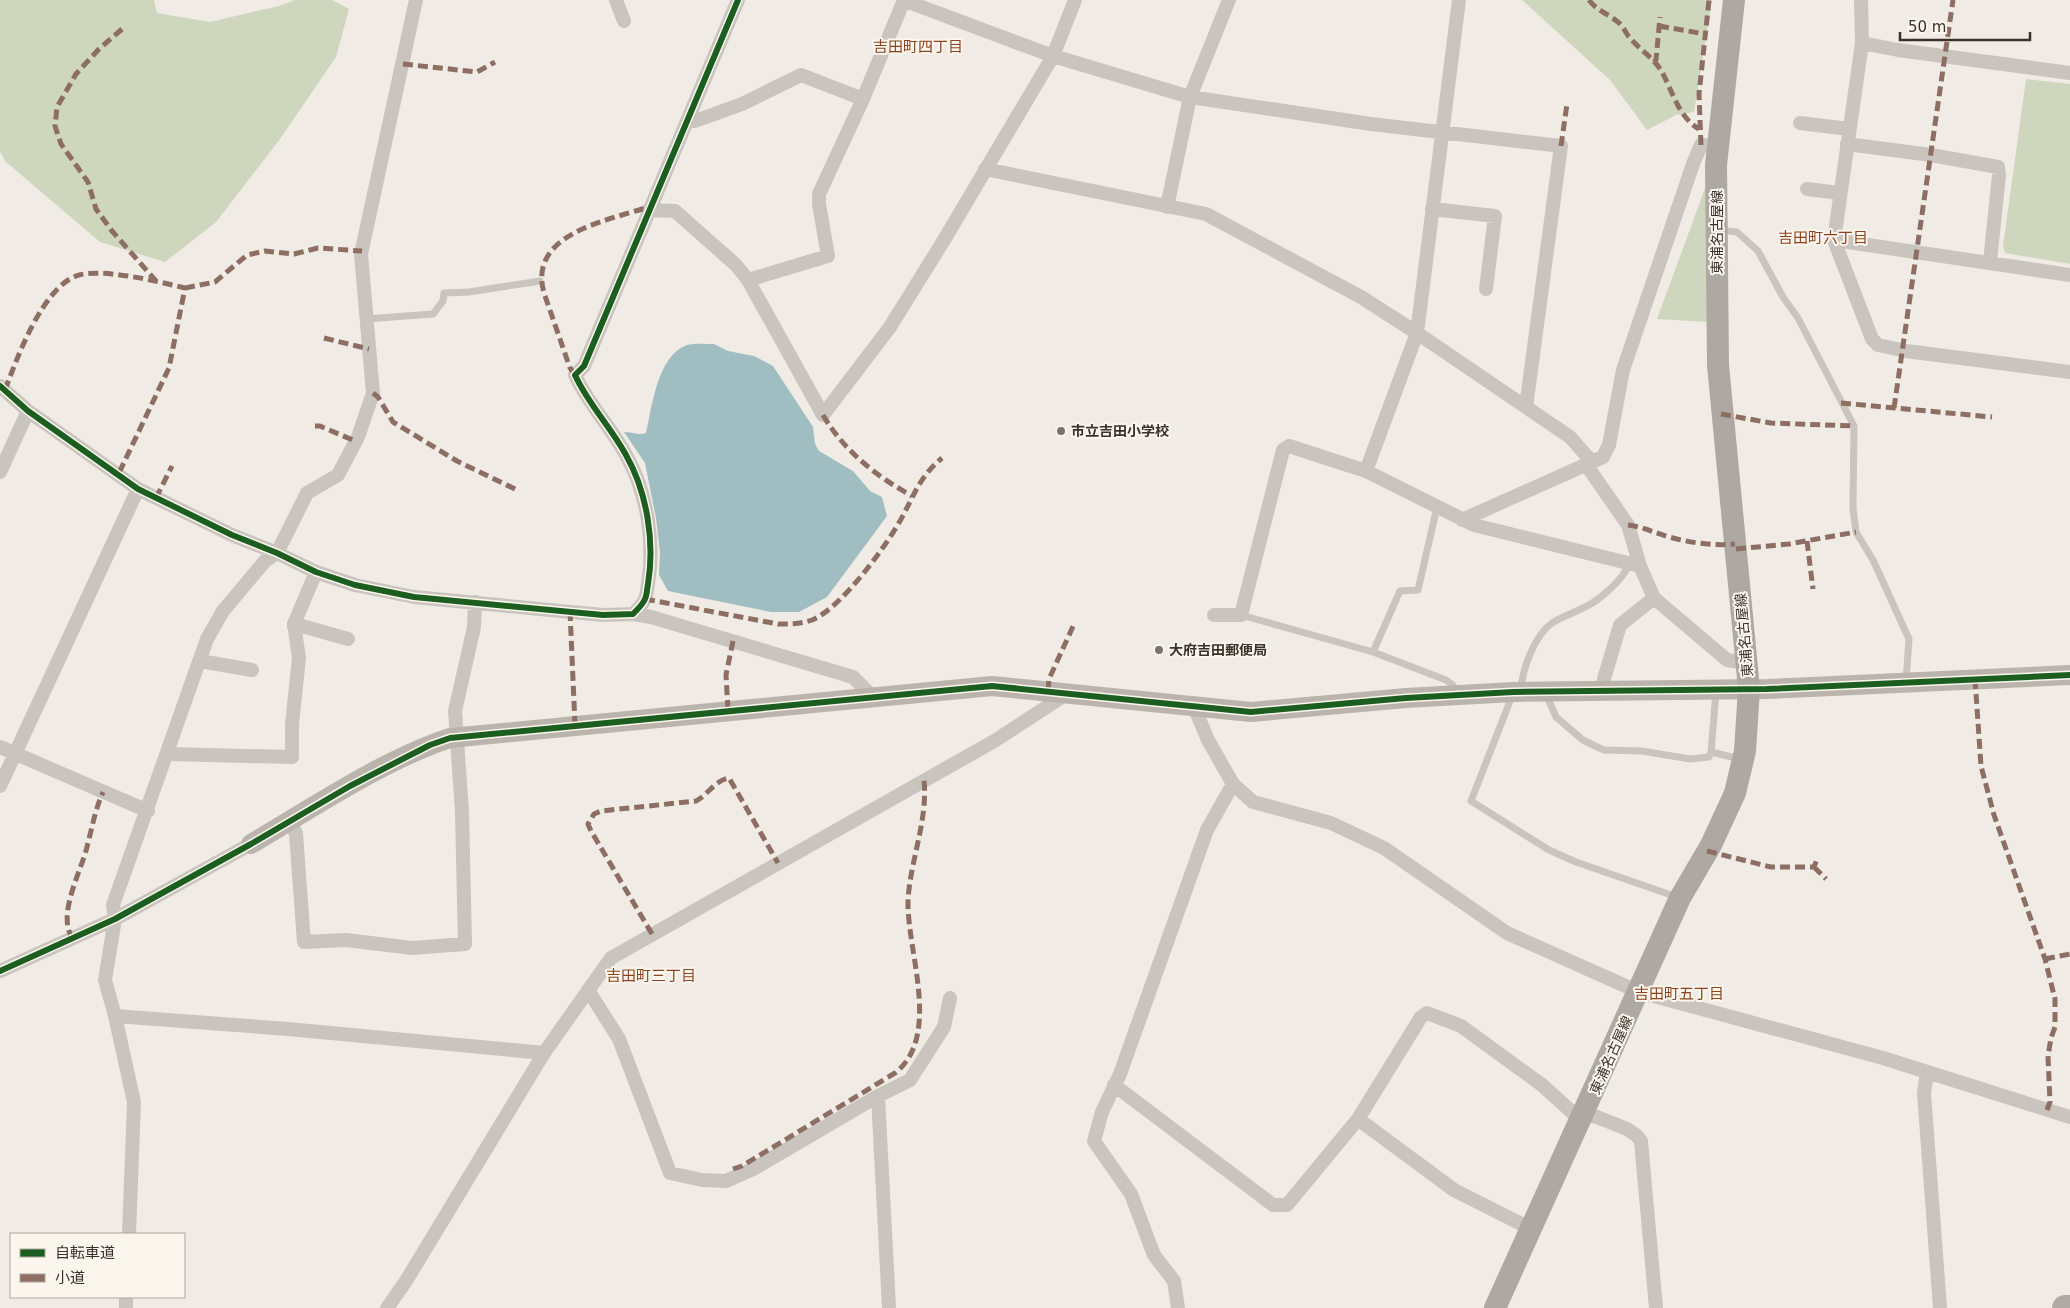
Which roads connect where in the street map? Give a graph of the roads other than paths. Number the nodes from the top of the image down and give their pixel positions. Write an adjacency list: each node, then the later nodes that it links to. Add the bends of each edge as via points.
1 (416, 0): 35 (street, via 361,254)
2 (616, 0): 10 (street)
3 (738, 0): 16 (street)
4 (904, 0): 12 (street); 15 (street)
5 (1075, 0): 12 (street)
6 (1229, 0): 14 (street)
7 (1459, 0): 19 (street)
8 (1734, 0): 21 (main road, 東浦名古屋線)
9 (1861, 0): 11 (street)
10 (624, 21)
11 (1862, 43): 13 (street); 18 (street)
12 (1053, 56): 14 (street); 22 (street)
13 (2070, 72)
14 (1190, 97): 19 (street); 25 (street)
15 (863, 99): 16 (street, via 801,76 742,104 695,121); 32 (street, via 819,194 828,256)
16 (689, 120): 27 (street)
17 (1800, 123): 18 (street)
18 (1849, 130): 20 (street)
19 (1441, 131): 26 (street); 39 (street, via 1561,146)
20 (1847, 144): 24 (street); 30 (street, via 1998,167)
21 (1718, 146): 28 (main road, 東浦名古屋線); 41 (street, via 1701,145 1693,164 1623,370 1609,445 1603,457)
22 (985, 169): 25 (street); 32 (street, via 890,327 823,415)
23 (1807, 188): 24 (street)
24 (1840, 193): 29 (street)
25 (1167, 207): 36 (street, via 1206,214 1361,297)
26 (1432, 209): 34 (street, via 1495,216); 36 (street)
27 (648, 210): 32 (street, via 675,211); 52 (street, via 584,366 575,375 582,391 613,432 637,476 650,542 651,565 645,599)
28 (1716, 229): 59 (main road, 東浦名古屋線, via 1718,365); 62 (lane, via 1738,232 1758,251 1798,318 1854,426 1853,508 1856,532 1873,560 1909,640)
29 (1834, 240): 30 (street); 37 (street, via 1872,339 1878,344)
30 (1990, 262): 31 (street)
31 (2070, 275)
32 (748, 280)
33 (540, 282): 35 (lane, via 444,294 433,314)
34 (1486, 289)
35 (366, 319): 47 (street, via 373,393 358,437 338,475 307,493)
36 (1417, 333): 39 (street); 42 (street)
37 (2070, 372)
38 (0, 386): 40 (street)
39 (1526, 407): 41 (street, via 1570,437)
40 (28, 411): 43 (street); 44 (street)
41 (1590, 464): 46 (street); 48 (street, via 1628,525)
42 (1366, 471): 45 (street); 54 (street, via 1289,446 1283,450)
43 (0, 472)
44 (138, 489): 47 (street); 75 (street)
45 (1437, 507): 46 (street); 57 (lane, via 1418,590 1400,591)
46 (1462, 520): 48 (street)
47 (277, 553): 49 (street); 58 (street, via 264,561 223,611 207,639)
48 (1635, 565): 50 (street); 66 (lane, via 1599,598 1552,623 1543,632)
49 (316, 572): 51 (street, via 355,585 414,597); 55 (street)
50 (1654, 598): 59 (street, via 1727,660); 65 (street, via 1620,625 1604,679)
51 (475, 602): 52 (street, via 603,615); 72 (street, via 474,627 455,711)
52 (633, 614): 70 (street, via 853,677)
53 (1214, 615): 54 (street)
54 (1241, 615): 57 (lane)
55 (294, 627): 56 (street, via 302,626); 76 (street, via 299,658 292,757)
56 (348, 639)
57 (1373, 652): 69 (lane, via 1446,680 1453,685)
58 (200, 661): 60 (street); 76 (street)
59 (1747, 663): 64 (main road, 東浦名古屋線)
60 (252, 670)
61 (2070, 675): 62 (street)
62 (1906, 682): 64 (street)
63 (1716, 689): 64 (street); 65 (street); 74 (lane)
64 (1749, 689): 77 (main road, 東浦名古屋線)
65 (1604, 691): 67 (street)
66 (1517, 692): 67 (street); 69 (street); 83 (lane, via 1471,801 1549,850)
67 (1546, 692): 74 (lane, via 1556,718 1582,740 1604,750 1642,751 1690,759 1709,756)
68 (1069, 693): 70 (street, via 992,686); 71 (street); 86 (street, via 996,740 611,958)
69 (1455, 695): 71 (street, via 1251,712)
70 (872, 696): 72 (street)
71 (1194, 707): 78 (street)
72 (458, 738): 81 (street, via 430,745); 81 (street, via 465,944 412,948 346,940 304,942 296,834)
73 (0, 747): 75 (street)
74 (1711, 752): 77 (lane)
75 (14, 754): 79 (street); 80 (street)
76 (168, 754): 80 (street)
77 (1744, 760): 83 (main road, 東浦名古屋線, via 1731,802 1711,845)
78 (1233, 784): 87 (street, via 1253,802 1331,823 1384,848 1507,933); 92 (street, via 1207,830)
79 (0, 786)
80 (148, 811): 84 (street, via 113,906)
81 (290, 821): 82 (street)
82 (251, 844): 84 (street)
83 (1680, 898): 87 (main road, 東浦名古屋線)
84 (115, 919): 85 (street); 89 (street, via 105,980)
85 (0, 971)
86 (588, 990): 90 (street); 93 (street, via 619,1039 670,1173 726,1181 755,1168)
87 (1640, 992): 91 (street); 94 (main road, 東浦名古屋線)
88 (950, 998): 93 (street, via 944,1027 910,1080)
89 (115, 1016): 90 (street, via 288,1028); 98 (street, via 134,1102)
90 (544, 1053): 99 (street)
91 (1927, 1073): 95 (street); 104 (street, via 1924,1093)
92 (1114, 1085): 96 (street, via 1273,1205 1287,1205); 101 (street, via 1094,1141 1131,1194 1154,1255 1174,1281)
93 (878, 1096): 100 (street)
94 (1584, 1115): 96 (street, via 1574,1114 1542,1085 1461,1026 1427,1013 1421,1016); 97 (main road, 東浦名古屋線); 103 (street, via 1627,1129 1641,1141)
95 (2070, 1117)
96 (1358, 1119): 97 (street, via 1454,1190)
97 (1531, 1229): 102 (main road, 東浦名古屋線)
98 (129, 1233)
99 (387, 1308)
100 (889, 1308)
101 (1178, 1308)
102 (1496, 1308)
103 (1656, 1308)
104 (1940, 1308)
105 (2065, 1308): 106 (highway)
106 (2070, 1308)

